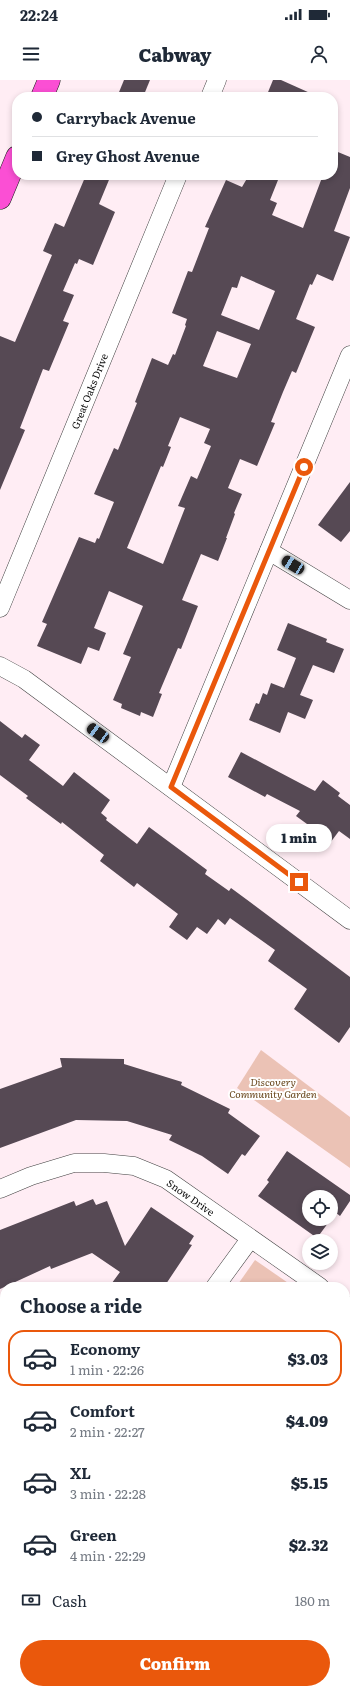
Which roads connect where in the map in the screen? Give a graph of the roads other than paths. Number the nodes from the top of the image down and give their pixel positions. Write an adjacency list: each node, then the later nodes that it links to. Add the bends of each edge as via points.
1 (49, 80): 3 (highway)
2 (217, 80): 4 (street)
3 (44, 92)
4 (212, 92)
5 (12, 169): 7 (highway)
6 (176, 180): 11 (street, Great Oaks Drive)
7 (0, 198)
8 (350, 355): 9 (street)
9 (269, 551): 10 (street); 13 (street)
10 (350, 600)
11 (0, 608)
12 (0, 666): 13 (street, via 24,679)
13 (171, 787): 14 (street)
14 (350, 920)
15 (0, 1189): 16 (street, Snow Drive, via 74,1163 134,1166 166,1179)
16 (250, 1239): 17 (street); 18 (street, Snow Drive)
17 (219, 1282)
18 (313, 1282)

